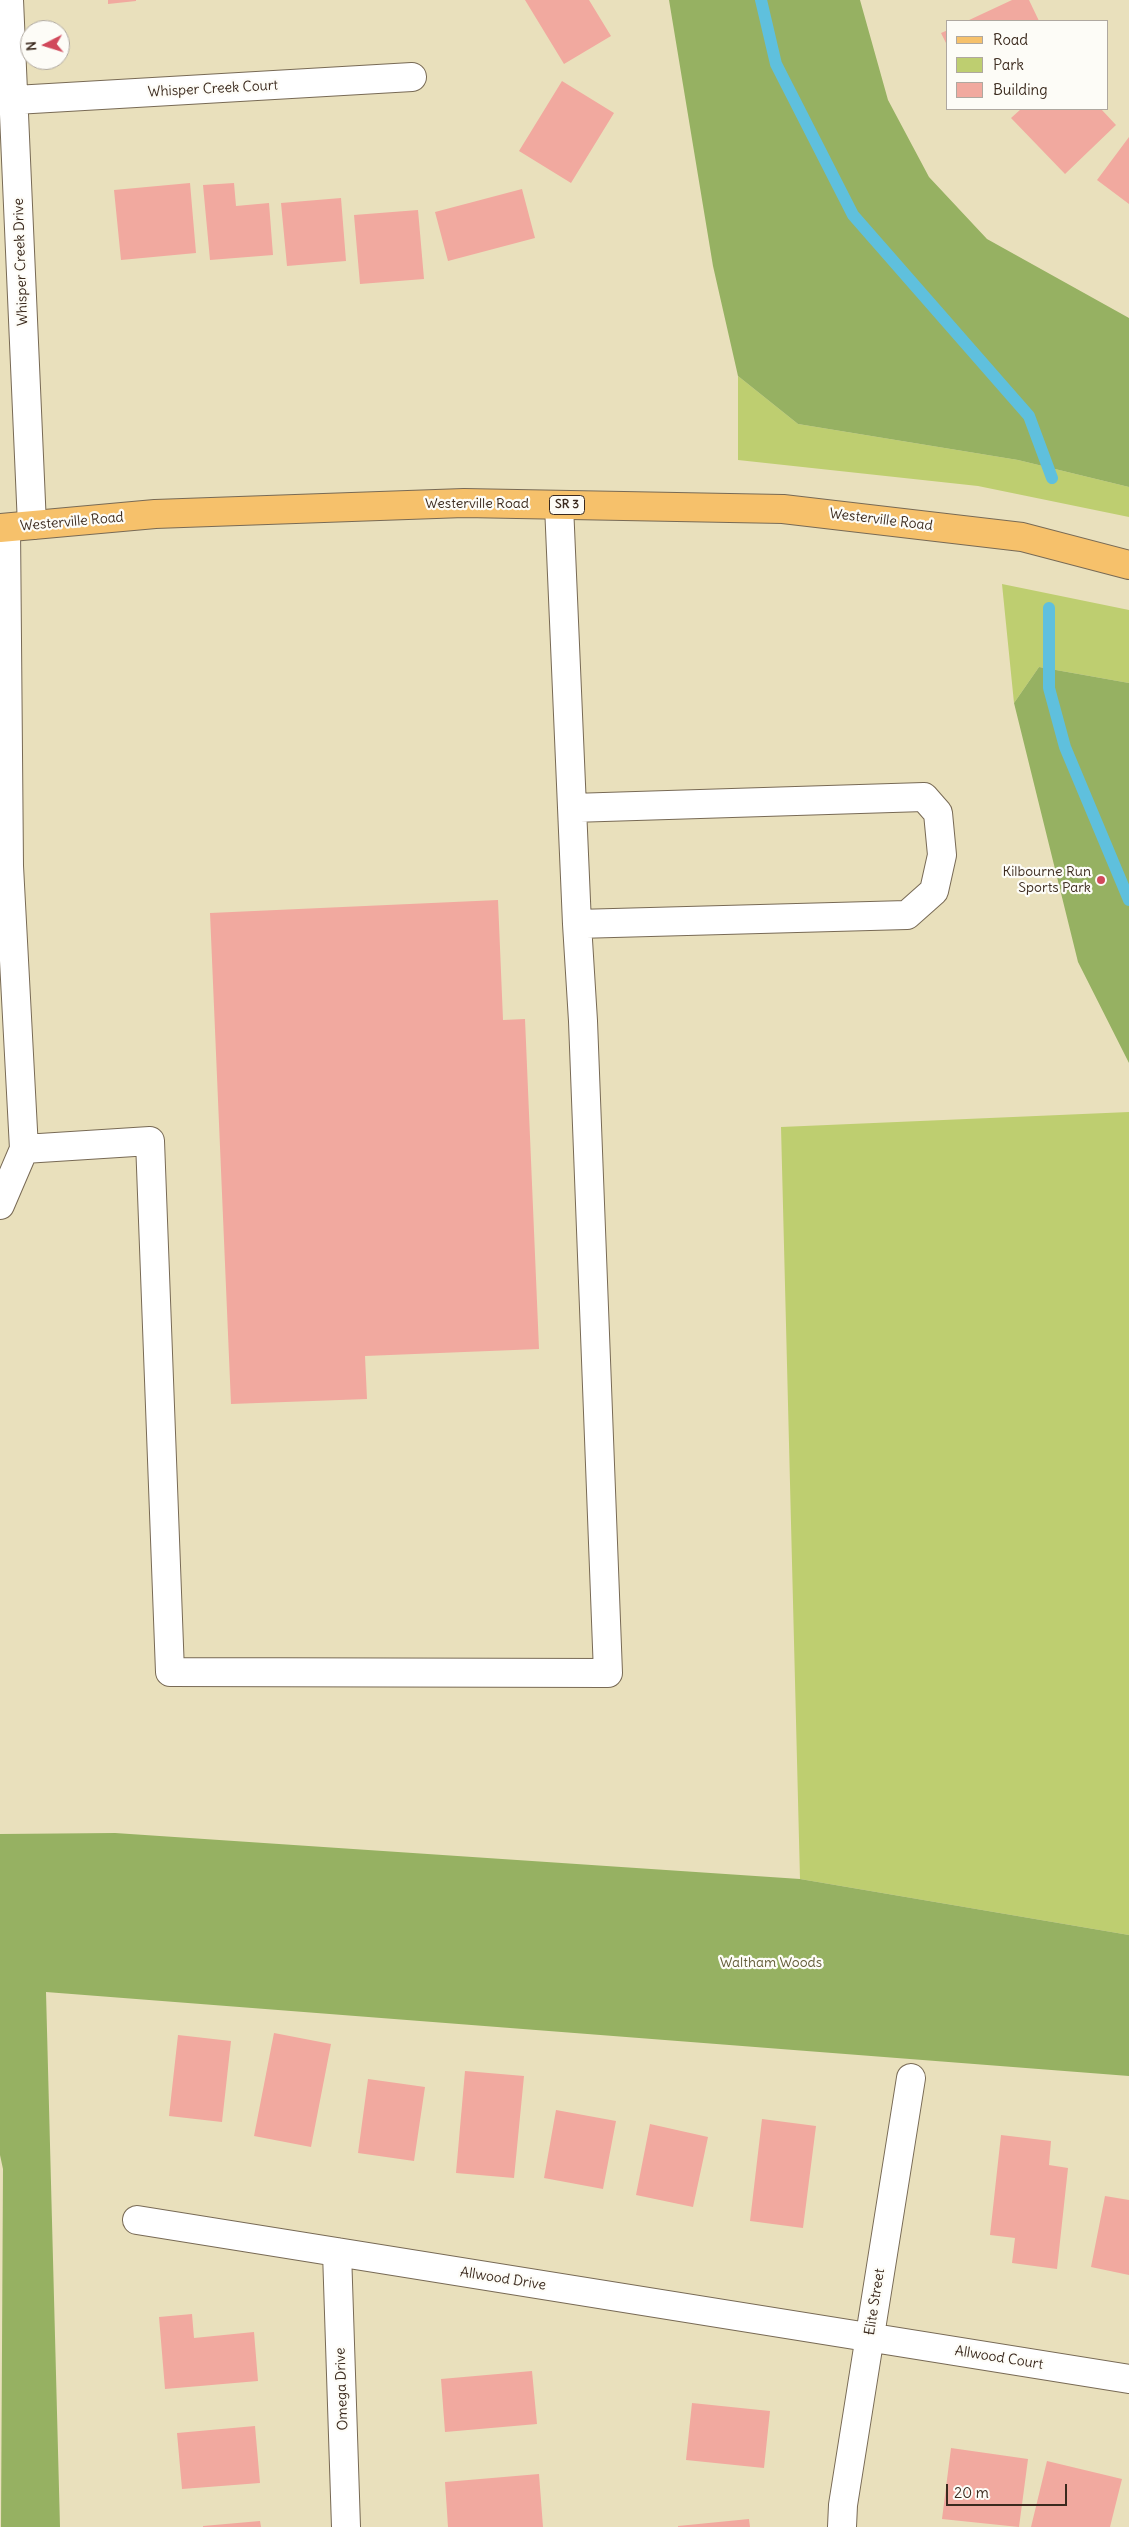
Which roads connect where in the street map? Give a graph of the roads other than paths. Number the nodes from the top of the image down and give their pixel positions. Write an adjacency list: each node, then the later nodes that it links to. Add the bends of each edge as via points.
1 (9, 0): 3 (street, Whisper Creek Drive)
2 (412, 77): 3 (street, Whisper Creek Court)
3 (15, 100): 5 (street, Whisper Creek Drive)
4 (559, 505): 5 (main road, Westerville Road / SR 3, via 434,504 155,514); 6 (main road, Westerville Road / SR 3, via 783,509 1022,537); 7 (street)
5 (13, 527): 8 (street, Whisper Creek Drive)
6 (1129, 564)
7 (572, 808): 9 (street); 9 (street, via 924,797 938,812 942,855 934,891 907,915)
8 (5, 869): 10 (street, Whisper Creek Drive)
9 (577, 924): 10 (street, via 608,1673 170,1672 150,1141)
10 (24, 1149): 11 (street)
11 (0, 1205)
12 (911, 2078): 15 (street, Elite Street)
13 (137, 2220): 14 (street, Allwood Drive)
14 (337, 2252): 15 (street, Allwood Drive); 17 (street, Omega Drive)
15 (869, 2338): 16 (street, Allwood Court); 18 (street, Elite Street)
16 (1129, 2379)
17 (346, 2527)
18 (842, 2527)

